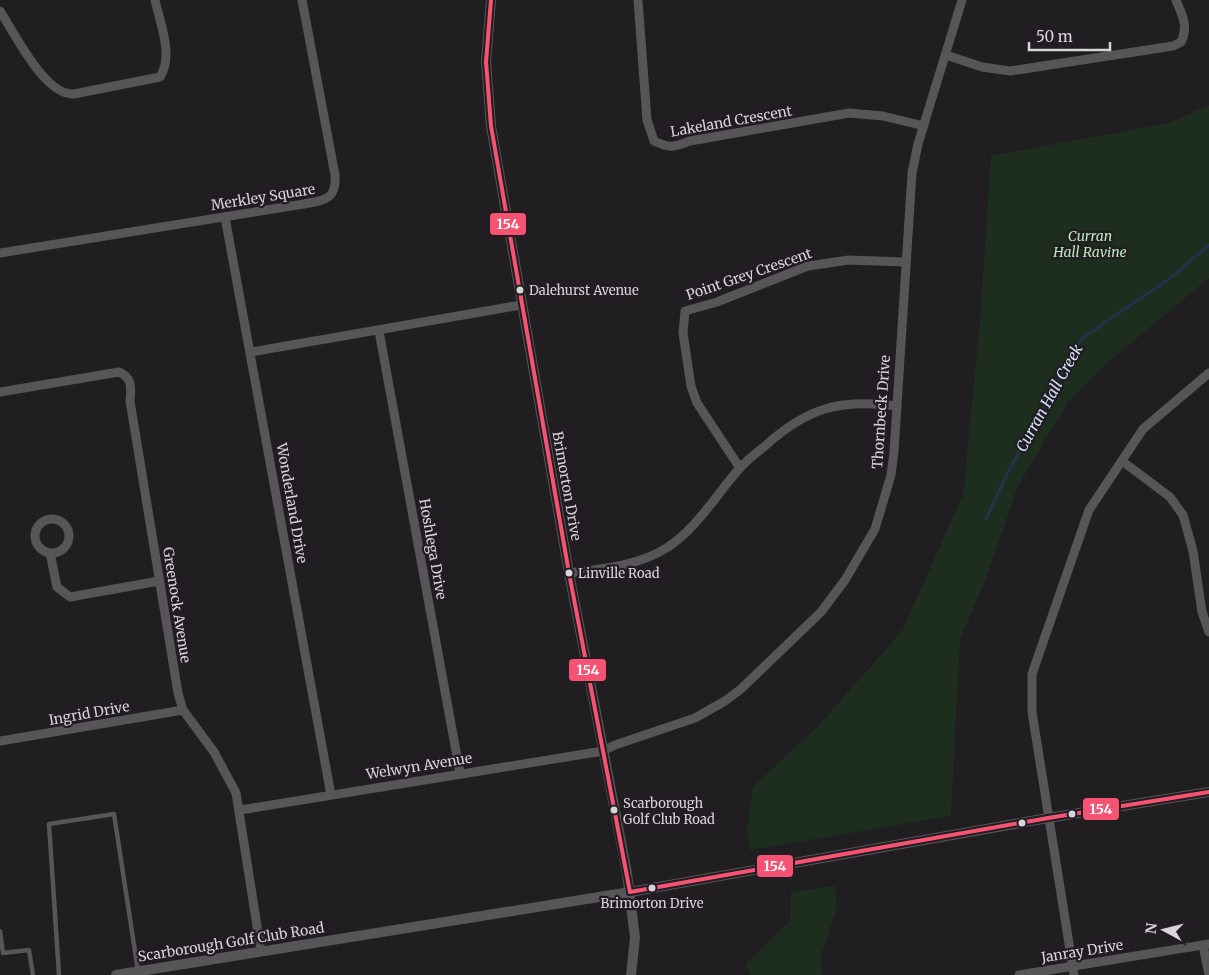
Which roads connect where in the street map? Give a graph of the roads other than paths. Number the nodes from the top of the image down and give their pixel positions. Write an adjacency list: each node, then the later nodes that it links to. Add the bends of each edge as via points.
1 (154, 0): 7 (street, via 166,56 160,77 74,94 60,92 48,82)
2 (302, 0): 10 (street, Merkley Square, via 335,189 324,201)
3 (490, 0): 13 (street, Brimorton Drive, via 487,99)
4 (638, 0): 9 (street, Lakeland Crescent, via 647,120 654,141 662,145 669,148 690,141 849,113 883,116)
5 (962, 0): 8 (street, Thornbeck Drive)
6 (1176, 0): 8 (street, via 1186,24 1186,33 1181,42 1173,46 1010,71 982,67)
7 (0, 11)
8 (946, 55): 9 (street, Thornbeck Drive)
9 (924, 126): 12 (street, Thornbeck Drive, via 912,173)
10 (226, 217): 11 (street, Merkley Square); 15 (street, Wonderland Drive)
11 (0, 253)
12 (905, 262): 18 (street, Thornbeck Drive); 20 (street, Point Grey Crescent, via 849,260 821,263 685,311 683,333 691,386 697,403)
13 (521, 305): 14 (street); 22 (street, Brimorton Drive)
14 (379, 331): 15 (street); 28 (street, Hoshlega Drive)
15 (251, 352): 30 (street, Wonderland Drive)
16 (1209, 373): 19 (street, via 1143,429)
17 (0, 392): 23 (street, Greenock Avenue, via 99,374 125,374 131,382 130,401)
18 (897, 406): 20 (street, via 846,405 816,411 783,430); 27 (street, Thornbeck Drive, via 891,475 874,529 845,580 821,612 725,702 695,718)
19 (1122, 461): 24 (street, via 1170,497 1183,515); 32 (street, via 1083,524 1032,674 1032,712)
20 (740, 468): 22 (street, via 702,516 667,548 633,562)
21 (50, 553): 21 (street, via 62,550 69,536 65,524 53,518 41,521 34,533 36,545); 23 (street, via 56,587 70,597)
22 (569, 573): 27 (street, Brimorton Drive)
23 (159, 581): 25 (street, Greenock Avenue)
24 (1209, 632)
25 (183, 710): 26 (street, Ingrid Drive); 31 (street, Greenock Avenue, via 225,769)
26 (0, 742)
27 (603, 751): 28 (street, Welwyn Avenue); 33 (street, Brimorton Drive)
28 (460, 773): 30 (street, Welwyn Avenue)
29 (1209, 792): 32 (street, Scarborough Golf Club Road)
30 (331, 795): 31 (street, Welwyn Avenue)
31 (240, 810): 36 (street, Greenock Avenue)
32 (1048, 818): 33 (street, Scarborough Golf Club Road); 38 (street)
33 (630, 892): 36 (street, Scarborough Golf Club Road); 42 (street, Brimorton Drive, via 635,938)
34 (0, 931): 39 (lane, via 3,953 30,950)
35 (1206, 945): 38 (street, Janray Drive); 44 (street)
36 (260, 951): 37 (street, Scarborough Golf Club Road)
37 (138, 971): 40 (lane, via 114,814 49,824); 41 (street, Scarborough Golf Club Road)
38 (1073, 971): 43 (street, Janray Drive)
39 (33, 975)
40 (59, 975)
41 (116, 975)
42 (631, 975)
43 (1019, 975)
44 (1209, 975)

